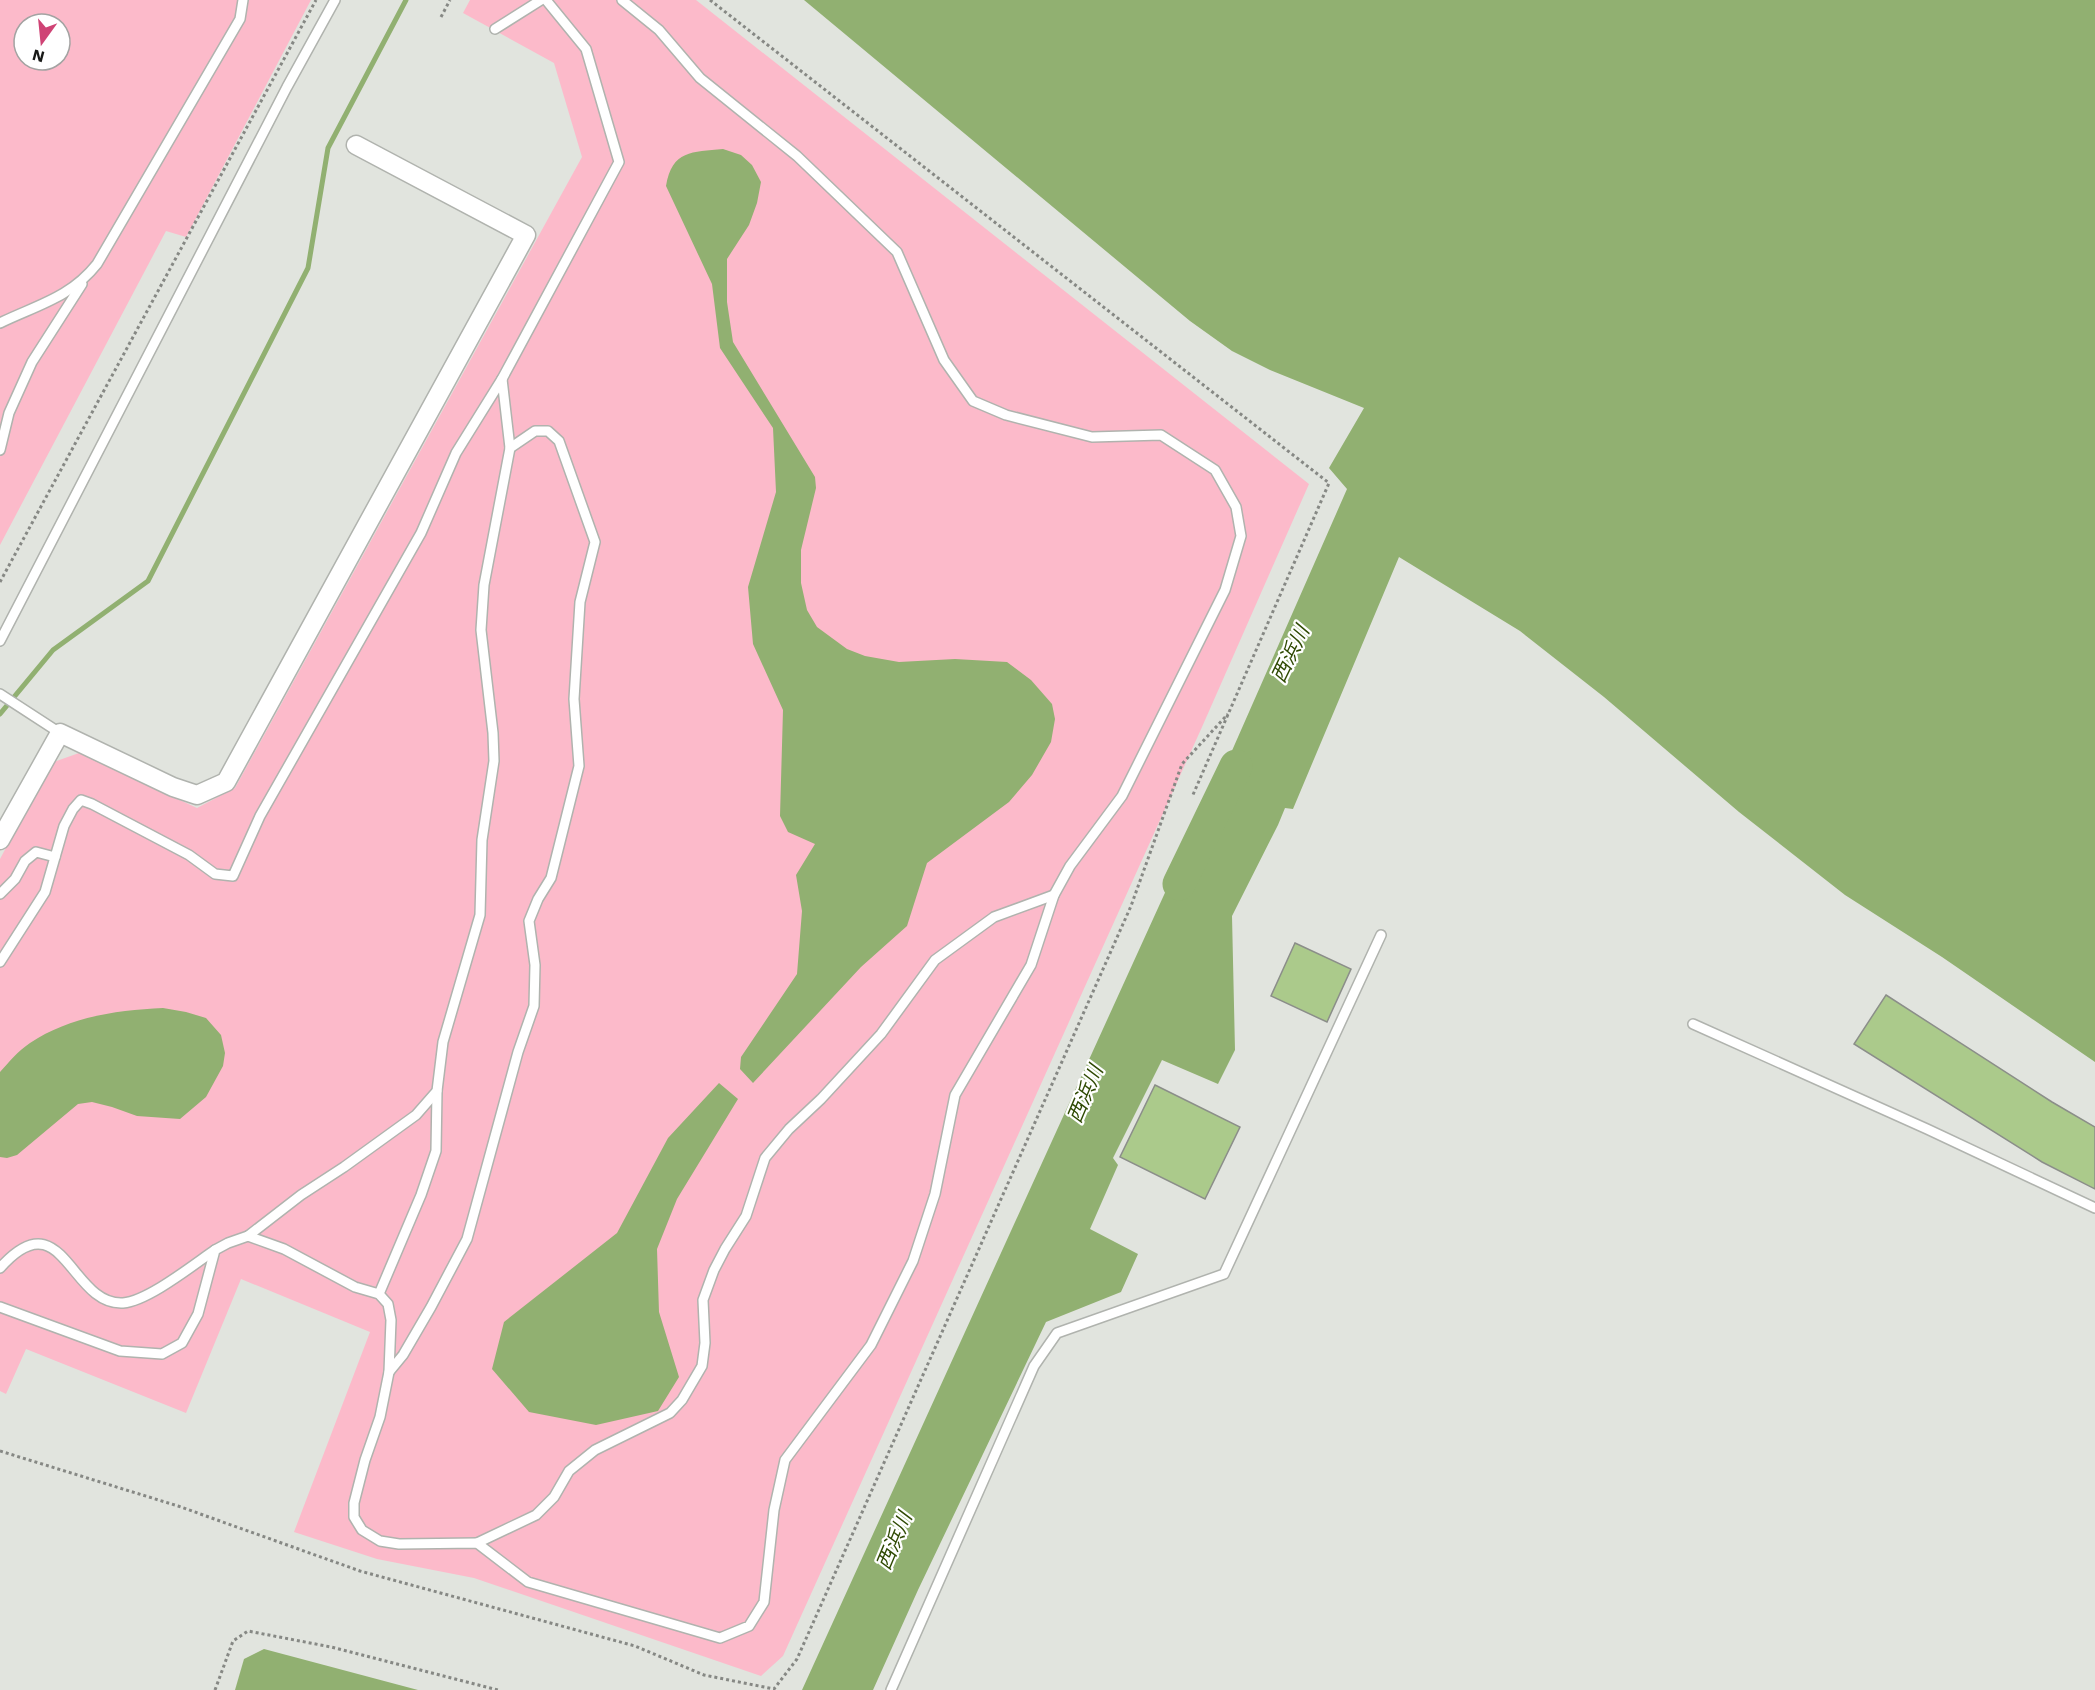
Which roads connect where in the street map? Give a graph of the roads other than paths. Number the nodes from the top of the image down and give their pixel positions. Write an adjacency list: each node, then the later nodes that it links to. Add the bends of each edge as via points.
1 (243, 0): 8 (lane, via 240,19)
2 (335, 0): 13 (lane)
3 (541, 0): 6 (lane)
4 (546, 0): 10 (lane, via 586,49 619,162)
5 (622, 0): 19 (lane, via 659,30 700,78 797,156 897,252 944,360 973,401 1006,415 1092,437 1161,435 1215,471 1236,507 1240,536 1225,590 1122,796 1070,866)
6 (495, 29)
7 (356, 145): 15 (street, via 526,235 226,782 197,795 172,787)
8 (84, 280): 9 (lane, via 48,303); 12 (lane, via 32,362 9,413)
9 (0, 323)
10 (502, 379): 11 (lane); 17 (lane, via 456,453 421,533 260,816 233,876 215,874 189,855 81,800 64,826)
11 (510, 448): 23 (lane, via 487,565 481,630 494,761 482,840 480,915 443,1042); 30 (lane, via 534,431 548,431 559,441 595,542 580,602 574,699 579,766 551,878 530,921 534,1006 467,1239 403,1355)
12 (0, 450)
13 (0, 640)
14 (0, 694): 15 (lane)
15 (60, 733): 16 (street)
16 (0, 840)
17 (54, 857): 18 (lane, via 36,852); 21 (lane, via 45,892)
18 (0, 894)
19 (1054, 895): 31 (lane, via 994,917 936,960 881,1034 765,1158 746,1216 714,1270 703,1300 702,1366 682,1400 670,1413 595,1450 568,1471 554,1497 536,1515); 31 (lane, via 1031,965 955,1095 935,1194 913,1262 871,1345 785,1460 774,1510 764,1602 749,1626 720,1638 528,1582)
20 (1381, 935): 32 (lane, via 1224,1274 1057,1333 1034,1366)
21 (0, 962)
22 (1693, 1024): 24 (lane)
23 (437, 1091): 25 (lane, via 416,1115); 28 (lane, via 435,1151 422,1195)
24 (2095, 1208)
25 (248, 1236): 26 (lane); 28 (lane, via 284,1249 355,1287)
26 (215, 1250): 27 (lane, via 152,1293 123,1303 105,1299 91,1289 54,1249 43,1245 30,1244 17,1250); 29 (lane, via 198,1314 182,1343 162,1354 120,1351)
27 (0, 1268)
28 (379, 1294): 30 (lane, via 388,1304 391,1320)
29 (0, 1308)
30 (389, 1372): 31 (lane, via 354,1503 354,1517 362,1530 380,1541)
31 (477, 1543)
32 (891, 1690)

